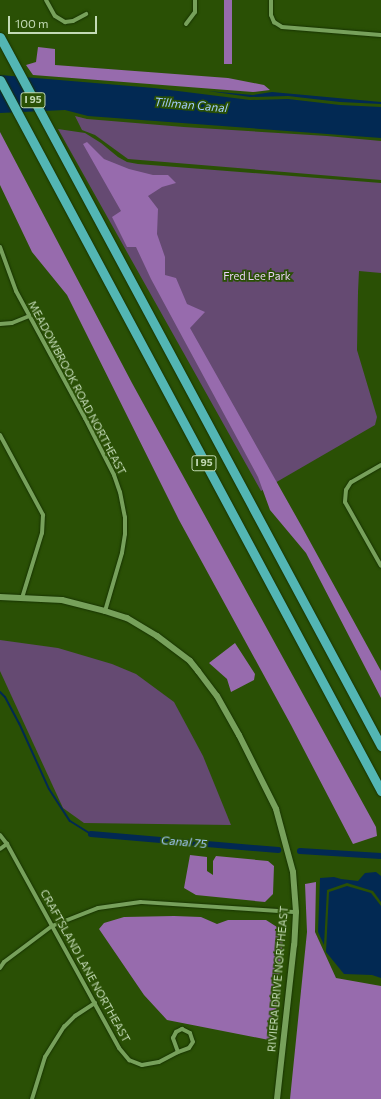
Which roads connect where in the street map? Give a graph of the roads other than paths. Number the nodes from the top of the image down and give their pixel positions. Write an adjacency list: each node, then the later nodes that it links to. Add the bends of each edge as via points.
1 (46, 0): 4 (street, via 55,16 65,22)
2 (195, 0): 5 (street, via 195,12)
3 (271, 0): 6 (street, via 271,15 274,22 282,27)
4 (86, 14)
5 (186, 24)
6 (381, 35)
7 (0, 37): 18 (highway, I 95)
8 (0, 80): 19 (highway, I 95)
9 (0, 247): 10 (street, MEADOWBROOK ROAD NORTHEAST, via 16,291)
10 (29, 316): 11 (street, via 12,323); 17 (street, MEADOWBROOK ROAD NORTHEAST, via 88,424 120,492 125,517 125,534)
11 (0, 324)
12 (0, 434): 16 (street, via 43,515 42,533)
13 (381, 466): 14 (street, via 351,482 346,490 345,502)
14 (381, 565)
15 (0, 597): 16 (street, RIVIERA DRIVE NORTHEAST)
16 (22, 598): 17 (street, RIVIERA DRIVE NORTHEAST, via 62,600)
17 (105, 611): 23 (street, RIVIERA DRIVE NORTHEAST, via 127,618 159,637 190,662 217,696 276,809 292,862)
18 (381, 746)
19 (381, 791)
20 (0, 835): 21 (street, CRAFTSLAND LANE NORTHEAST)
21 (7, 844): 22 (street); 24 (street, CRAFTSLAND LANE NORTHEAST)
22 (0, 849)
23 (296, 912): 24 (street, via 141,902 98,908); 29 (street, RIVIERA DRIVE NORTHEAST)
24 (52, 926): 25 (street, via 4,962); 26 (street, CRAFTSLAND LANE NORTHEAST)
25 (0, 968)
26 (95, 1003): 27 (street, CRAFTSLAND LANE NORTHEAST, via 129,1060 142,1066 159,1062); 28 (street, via 64,1027 45,1057)
27 (178, 1052): 27 (street, CRAFTSLAND LANE NORTHEAST, via 189,1048 192,1042 190,1033 185,1030 176,1032 173,1038)
28 (32, 1099)
29 (277, 1099)

